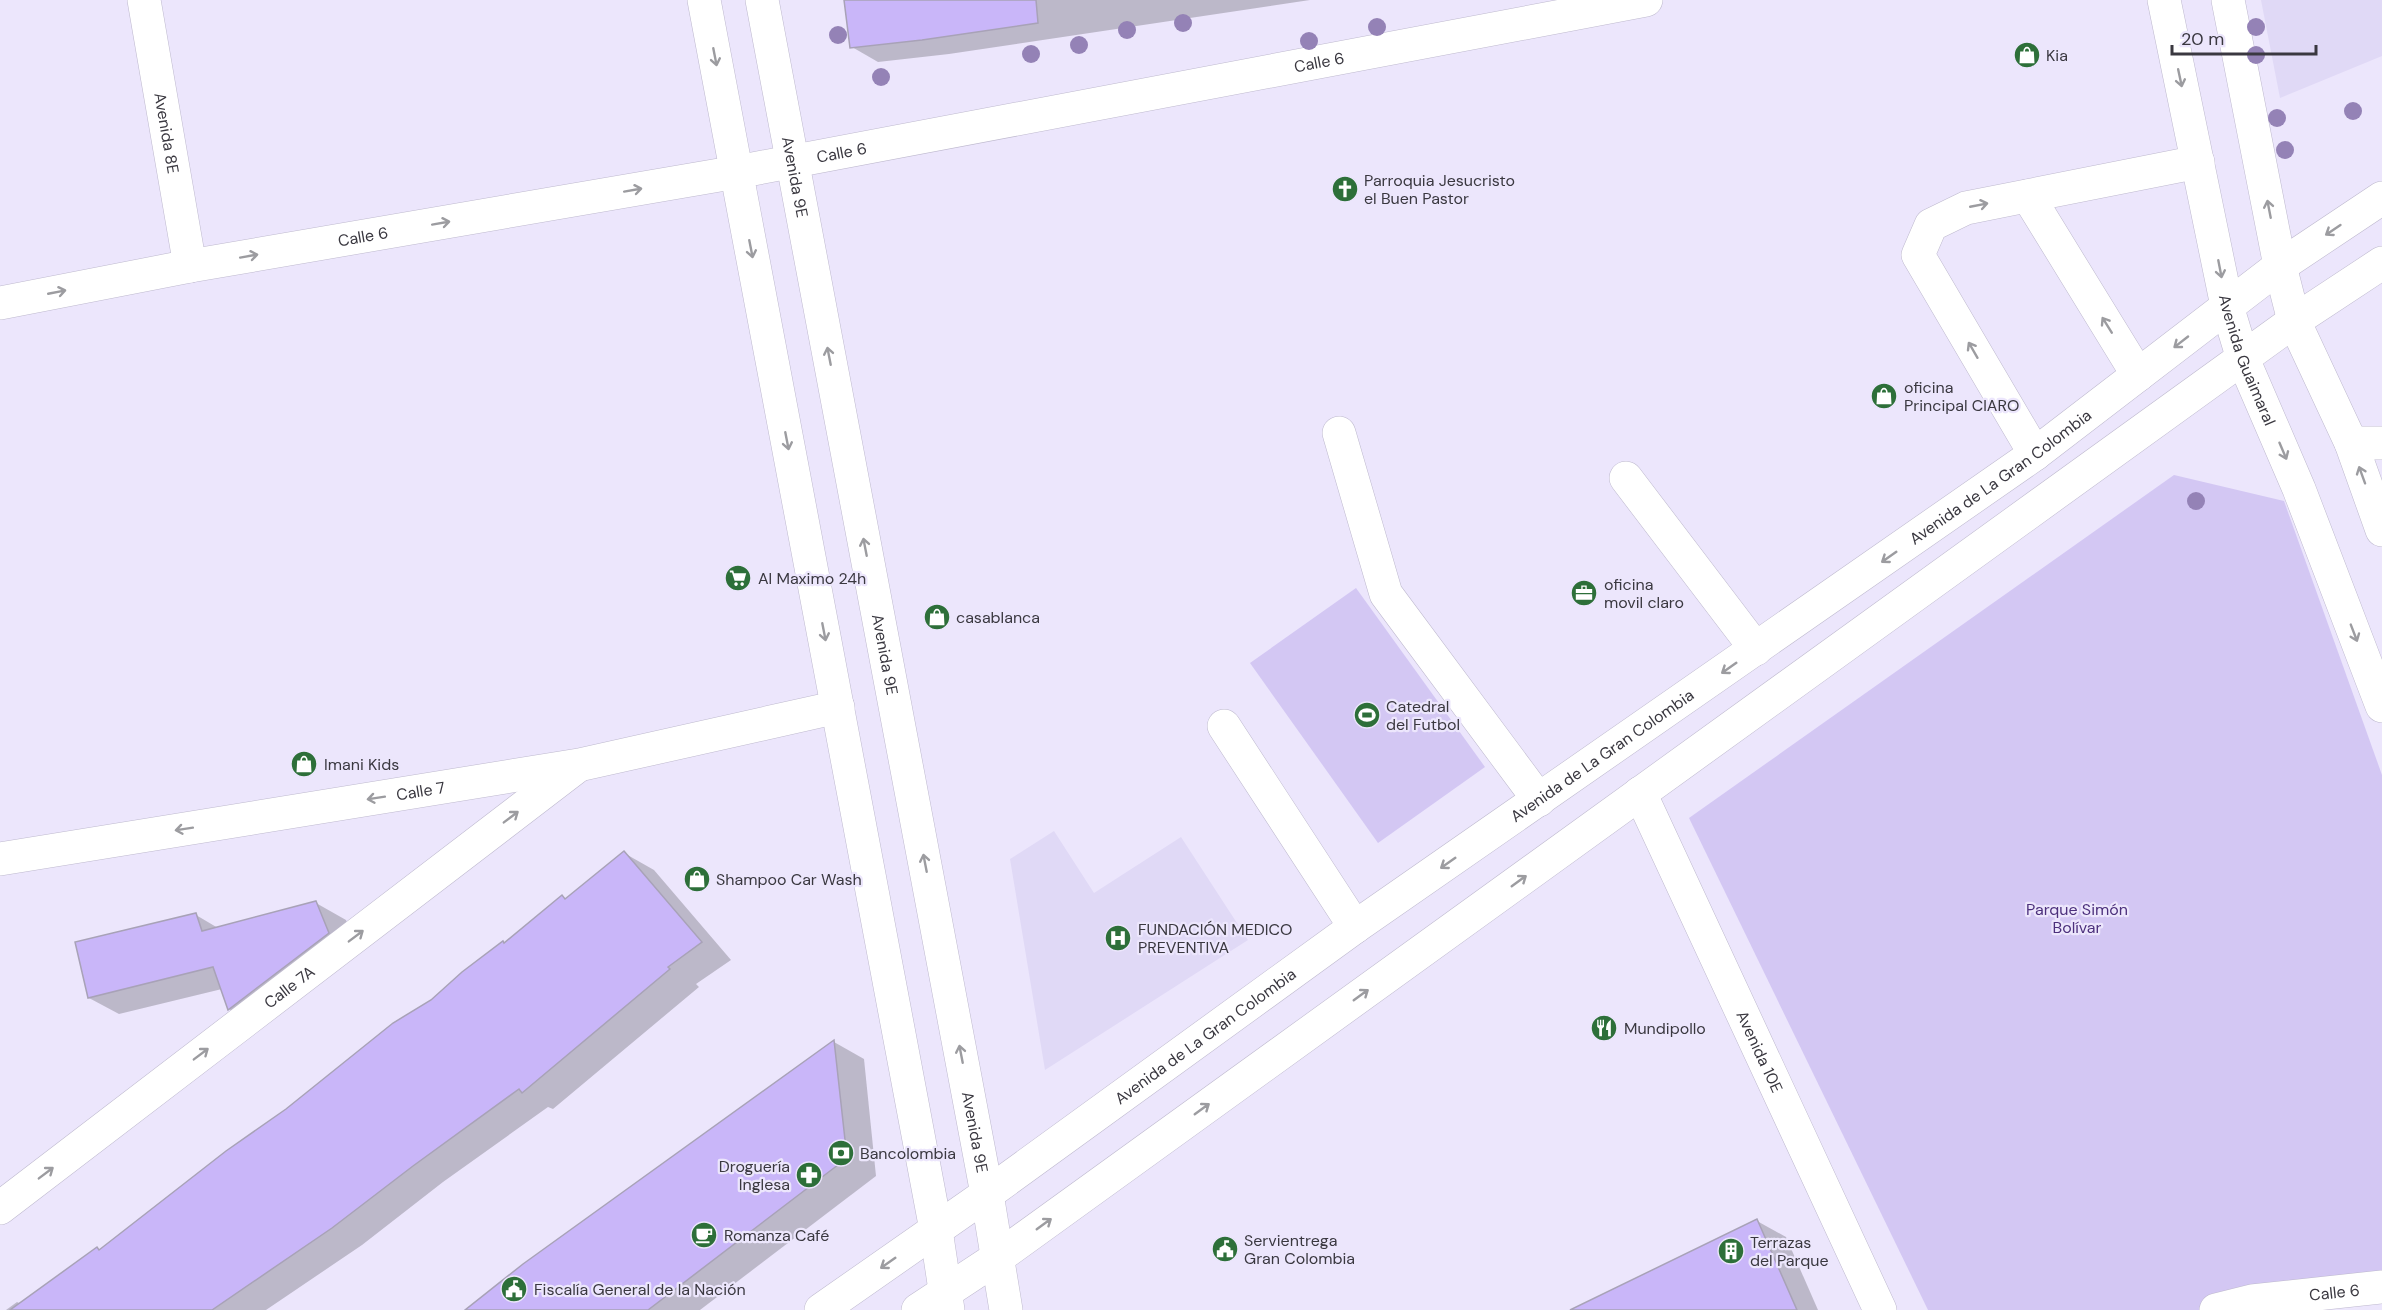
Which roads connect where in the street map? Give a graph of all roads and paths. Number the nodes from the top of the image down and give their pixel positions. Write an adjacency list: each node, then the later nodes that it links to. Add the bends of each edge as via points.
1 (144, 0): 13 (street, Avenida 8E)
2 (704, 0): 9 (street, one-way to 9)
3 (762, 0): 7 (street, Avenida 9E)
4 (1646, 0): 7 (street, Calle 6)
5 (2164, 0): 8 (street, Avenida Guaimaral, one-way to 8)
6 (2228, 0): 14 (street, one-way to 6)
7 (792, 162): 9 (street, Calle 6); 34 (street, Avenida 9E, one-way to 7)
8 (2198, 162): 10 (street); 16 (street, Avenida Guaimaral, one-way to 16)
9 (737, 172): 13 (street, Calle 6, one-way to 9); 27 (street, one-way to 27)
10 (2028, 196): 19 (street, one-way to 10); 22 (street, one-way to 10, via 1918,255 1931,225 1966,208)
11 (2382, 198): 14 (street, Avenida de La Gran Colombia, one-way to 14)
12 (2382, 263): 17 (street)
13 (190, 266): 15 (street, Calle 6, one-way to 13)
14 (2280, 266): 16 (street, Avenida de La Gran Colombia); 17 (street)
15 (0, 303)
16 (2227, 306): 18 (street, Avenida Guaimaral); 19 (street, Avenida de La Gran Colombia, one-way to 19)
17 (2294, 321): 18 (street); 21 (street)
18 (2243, 359): 26 (street, Avenida Guaimaral, one-way to 26, via 2299,489); 30 (street)
19 (2138, 375): 22 (street, Avenida de La Gran Colombia)
20 (1339, 433): 31 (street, via 1386,594)
21 (2366, 443): 24 (street, one-way to 21)
22 (2035, 454): 25 (street, Avenida de La Gran Colombia, one-way to 25)
23 (1626, 477): 25 (street)
24 (2382, 530)
25 (1756, 649): 31 (street, Avenida de La Gran Colombia, one-way to 31)
26 (2382, 706)
27 (838, 707): 29 (street, Calle 7); 36 (street)
28 (1224, 726): 33 (street)
29 (579, 765): 32 (street, Calle 7, one-way to 32); 35 (street, Calle 7A, one-way to 29)
30 (1640, 793): 37 (street, one-way to 30); 43 (street, Avenida 10E)
31 (1539, 800): 33 (street, Avenida de La Gran Colombia, one-way to 33)
32 (0, 859)
33 (1355, 927): 34 (street, Avenida de La Gran Colombia)
34 (987, 1194): 36 (street, Avenida de La Gran Colombia); 37 (street, Avenida 9E)
35 (0, 1208)
36 (936, 1230): 39 (street); 40 (street, Avenida de La Gran Colombia, one-way to 40)
37 (997, 1258): 39 (street); 42 (street, Avenida 9E)
38 (2382, 1287): 44 (street, Calle 6, via 2252,1301)
39 (947, 1301): 41 (street)
40 (821, 1310)
41 (918, 1310)
42 (1006, 1310)
43 (1880, 1310)
44 (2216, 1310)

